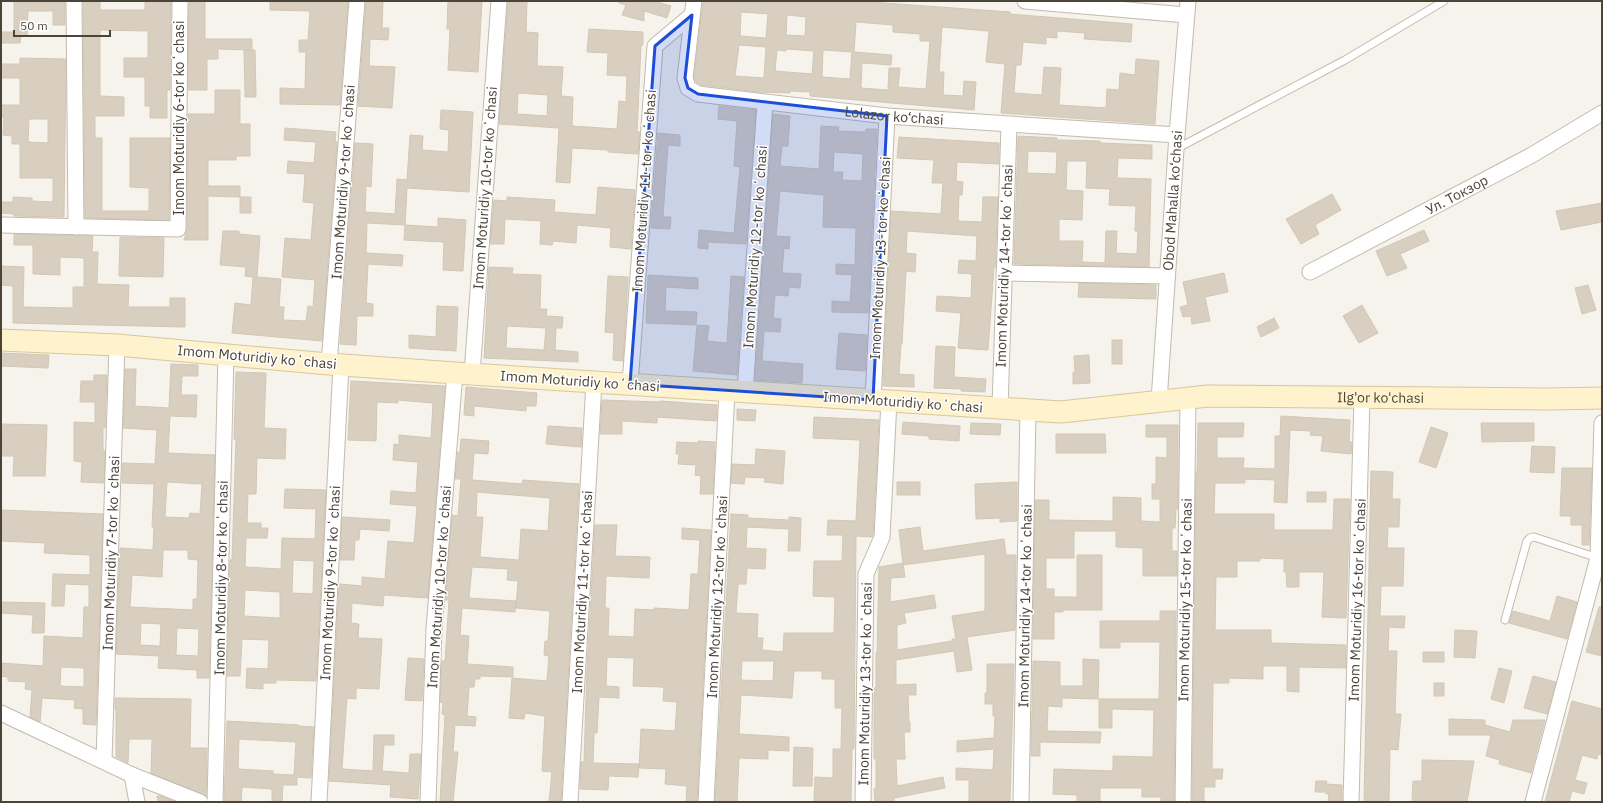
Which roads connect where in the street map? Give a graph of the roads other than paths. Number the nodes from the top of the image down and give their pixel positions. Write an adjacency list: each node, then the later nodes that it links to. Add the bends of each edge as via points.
1 (74, 1): 15 (street)
2 (180, 1): 15 (street, Imom Moturidiy 6-tor koʻchasi, via 178,229)
3 (357, 1): 22 (street, Imom Moturidiy 9-tor koʻchasi)
4 (498, 1): 23 (street, Imom Moturidiy 10-tor koʻchasi)
5 (1025, 1): 8 (street)
6 (1444, 1): 13 (lane, via 1345,60)
7 (693, 8): 9 (street, Lolazor ko‘chasi, via 686,78 688,88 698,94); 25 (street, Imom Moturidiy 11-tor koʻchasi, via 655,46)
8 (1187, 8): 13 (street, Obod Mahalla ko‘chasi)
9 (765, 103): 11 (street, Lolazor ko‘chasi); 26 (street, Imom Moturidiy 12-tor koʻchasi)
10 (1602, 113): 17 (street, Ул. Токзор, via 1532,155)
11 (887, 116): 12 (street, Lolazor ko‘chasi); 30 (street, Imom Moturidiy 13-tor koʻchasi)
12 (1009, 125): 13 (street, Lolazor ko‘chasi); 16 (street, Imom Moturidiy 14-tor koʻchasi)
13 (1176, 142): 18 (street, Obod Mahalla ko‘chasi)
14 (1, 225): 15 (street, Imom Moturidiy 6-tor koʻchasi)
15 (76, 227)
16 (1004, 272): 18 (street); 32 (street, Imom Moturidiy 14-tor koʻchasi)
17 (1310, 272)
18 (1167, 276): 31 (street, Obod Mahalla ko‘chasi)
19 (1, 340): 20 (street, Imom Moturidiy koʻchasi)
20 (117, 345): 21 (street, Imom Moturidiy koʻchasi); 38 (street, Imom Moturidiy 7-tor koʻchasi)
21 (226, 354): 22 (street, Imom Moturidiy koʻchasi); 42 (street, Imom Moturidiy 8-tor koʻchasi)
22 (335, 364): 23 (street, Imom Moturidiy koʻchasi); 43 (street, Imom Moturidiy 9-tor koʻchasi)
23 (464, 374): 24 (street, Imom Moturidiy koʻchasi); 44 (street, Imom Moturidiy 10-tor koʻchasi, via 434,629)
24 (594, 382): 25 (street, Imom Moturidiy koʻchasi); 45 (street, Imom Moturidiy 11-tor koʻchasi)
25 (630, 384): 26 (street, Imom Moturidiy koʻchasi)
26 (736, 391): 30 (street, Imom Moturidiy koʻchasi); 46 (street, Imom Moturidiy 12-tor koʻchasi)
27 (1188, 398): 28 (street, Ilg'or ko'chasi); 31 (street, Ilg'or ko'chasi); 49 (street, Imom Moturidiy 15-tor koʻchasi)
28 (1362, 398): 29 (street, Ilg'or ko'chasi); 50 (street, Imom Moturidiy 16-tor koʻchasi)
29 (1602, 398)
30 (881, 400): 32 (street, Imom Moturidiy koʻchasi); 47 (street, Imom Moturidiy 13-tor koʻchasi, via 882,537 866,574)
31 (1159, 401): 33 (street, Imom Moturidiy koʻchasi, via 1061,412)
32 (1000, 408): 33 (street, Imom Moturidiy koʻchasi)
33 (1028, 410): 48 (street, Imom Moturidiy 14-tor koʻchasi)
34 (1602, 423): 35 (street)
35 (1598, 558): 36 (lane, via 1534,537 1530,538); 51 (street)
36 (1505, 620)
37 (1, 713): 38 (street)
38 (104, 761): 39 (street)
39 (132, 775): 40 (street); 41 (street)
40 (137, 802)
41 (200, 802)
42 (215, 802)
43 (318, 802)
44 (428, 802)
45 (570, 802)
46 (706, 802)
47 (863, 802)
48 (1021, 802)
49 (1183, 802)
50 (1351, 802)
51 (1533, 802)

